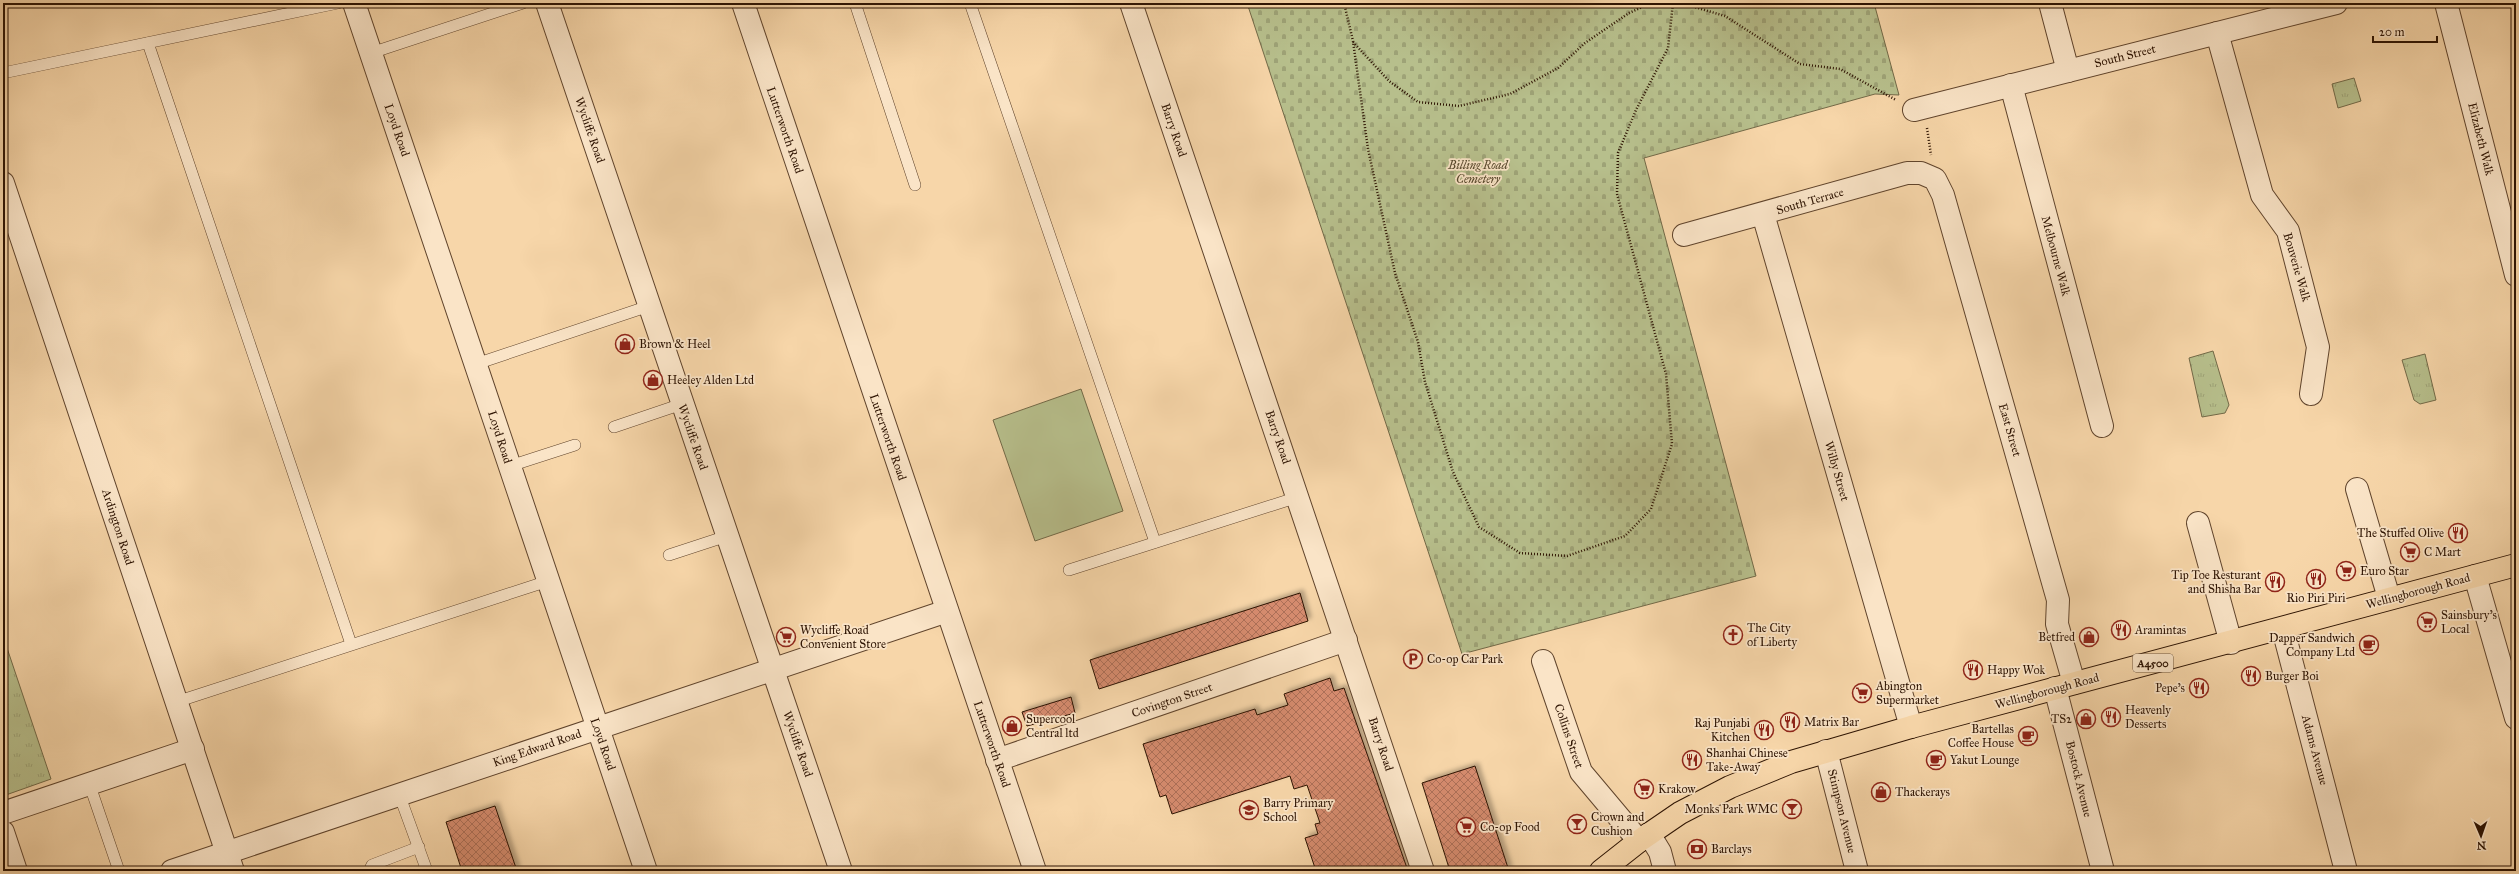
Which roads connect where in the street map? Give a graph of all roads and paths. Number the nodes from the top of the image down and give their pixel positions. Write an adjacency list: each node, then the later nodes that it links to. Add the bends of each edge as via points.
1 (338, 3): 18 (lane)
2 (354, 3): 19 (street, Loyd Road)
3 (523, 3): 19 (lane)
4 (547, 3): 30 (street, Wycliffe Road)
5 (743, 3): 49 (street, Lutterworth Road)
6 (855, 3): 26 (lane)
7 (970, 3): 42 (lane)
8 (1131, 3): 39 (street, Barry Road)
9 (1344, 3): 17 (path)
10 (1651, 3): 17 (path, via 1629,13 1585,43 1558,68 1510,94 1459,106 1418,102 1389,81)
11 (1673, 3): 17 (path, via 1668,48 1636,110 1618,153 1617,194 1666,374 1672,444 1651,508 1625,536 1567,556 1520,553 1479,527 1453,472 1425,382 1418,342 1395,273 1368,149)
12 (1681, 3): 23 (path, via 1725,16 1800,64 1840,69)
13 (2050, 3): 20 (street)
14 (2336, 3): 16 (street, South Street)
15 (2446, 3): 29 (street, Elizabeth Walk)
16 (2217, 33): 20 (street, South Street); 32 (street, Bouverie Walk, via 2262,195 2288,231 2306,300 2318,347)
17 (1353, 41)
18 (148, 42): 21 (lane); 53 (lane)
19 (372, 53): 31 (street, Loyd Road)
20 (2068, 70): 22 (street, South Street)
21 (3, 73)
22 (2011, 85): 23 (street, South Street); 34 (street, Melbourne Walk)
23 (1919, 109): 24 (path)
24 (1935, 179): 27 (street, South Terrace, via 1921,173 1907,173); 56 (street, East Street, via 1943,196 2058,600 2057,624)
25 (3, 183): 57 (street, Ardington Road)
26 (915, 185)
27 (1762, 214): 28 (street, South Terrace); 59 (street, Wilby Street)
28 (1684, 235)
29 (2516, 275)
30 (649, 306): 31 (lane); 33 (street, Wycliffe Road)
31 (476, 364): 37 (street, Loyd Road)
32 (2311, 394)
33 (682, 404): 35 (lane); 41 (street, Wycliffe Road)
34 (2102, 426)
35 (614, 427)
36 (575, 445): 37 (lane)
37 (510, 466): 47 (street, Loyd Road)
38 (2357, 489): 48 (street)
39 (1298, 497): 42 (lane); 51 (street, Barry Road)
40 (2198, 523): 52 (street)
41 (727, 536): 43 (lane); 55 (street, Wycliffe Road)
42 (1155, 542): 45 (lane)
43 (669, 555)
44 (2516, 565): 46 (main road, Wellingborough Road / A4500)
45 (1068, 570)
46 (2475, 576): 48 (main road, Wellingborough Road / A4500); 58 (street)
47 (548, 581): 53 (lane); 60 (street, Loyd Road)
48 (2389, 598): 50 (main road, Wellingborough Road / A4500)
49 (947, 611): 55 (street, King Edward Road); 63 (street, Lutterworth Road)
50 (2283, 629): 52 (main road, Wellingborough Road / A4500); 84 (street, Adams Avenue)
51 (1346, 640): 63 (street, Covington Street); 79 (street, Barry Road)
52 (2231, 642): 56 (main road, Wellingborough Road / A4500)
53 (351, 644): 57 (lane)
54 (1544, 661): 68 (street, Collins Street, via 1581,772)
55 (771, 669): 60 (street, King Edward Road); 77 (street, Wycliffe Road)
56 (2065, 686): 59 (main road, Wellingborough Road / A4500); 83 (street, Bostock Avenue)
57 (176, 702): 61 (street, Ardington Road)
58 (2516, 718)
59 (1911, 727): 62 (main road, Wellingborough Road / A4500)
60 (598, 728): 65 (street, King Edward Road); 76 (street, Loyd Road)
61 (193, 749): 64 (street); 70 (street, Ardington Road)
62 (1826, 751): 68 (main road, Wellingborough Road / A4500, via 1730,787 1680,813); 82 (street, Stimpson Avenue)
63 (997, 760): 78 (street, Lutterworth Road)
64 (89, 783): 66 (street); 72 (lane)
65 (399, 794): 69 (lane); 70 (street, King Edward Road)
66 (3, 813)
67 (3, 832): 71 (street)
68 (1644, 837): 80 (main road, Wellingborough Road / A4500); 81 (street, Collins Street, via 1660,852)
69 (419, 847): 74 (lane, via 372,865); 75 (lane)
70 (230, 862): 73 (street, King Edward Road)
71 (16, 871)
72 (119, 871)
73 (172, 871)
74 (369, 871)
75 (426, 871)
76 (646, 871)
77 (841, 871)
78 (1035, 871)
79 (1423, 871)
80 (1602, 871)
81 (1665, 871)
82 (1857, 871)
83 (2103, 871)
84 (2346, 871)

